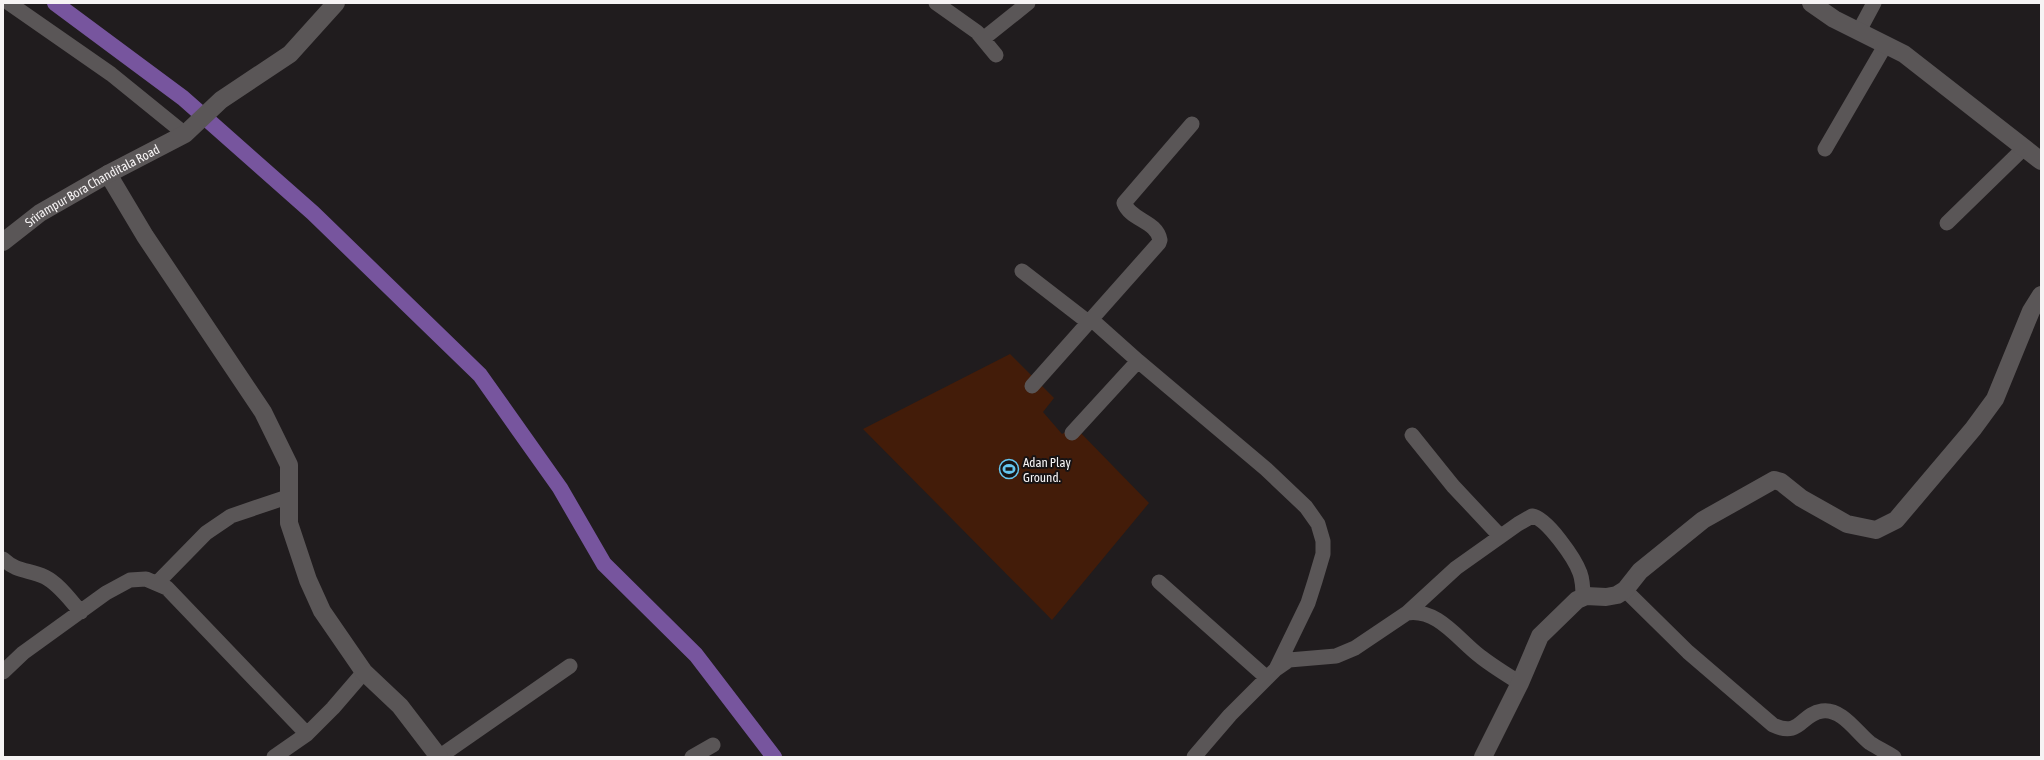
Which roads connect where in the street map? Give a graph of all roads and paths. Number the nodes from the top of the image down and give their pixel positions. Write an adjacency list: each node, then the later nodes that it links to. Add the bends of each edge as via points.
1 (9, 3): 12 (street, via 111,74)
2 (336, 3): 12 (street, Srirampur Bora Chanditala Road, via 290,54 221,100)
3 (936, 3): 8 (street, via 958,17)
4 (1028, 3): 8 (street)
5 (1811, 3): 7 (street, via 1834,19)
6 (1874, 3): 7 (street)
7 (1859, 31): 9 (street)
8 (983, 39): 10 (street)
9 (1886, 44): 13 (street, via 1904,54); 14 (street)
10 (996, 55)
11 (1192, 124): 21 (street, via 1124,203 1158,232 1159,243)
12 (185, 134): 16 (street, Srirampur Bora Chanditala Road)
13 (2024, 148): 15 (street); 17 (street)
14 (1825, 149)
15 (2041, 161)
16 (108, 174): 18 (street, Srirampur Bora Chanditala Road, via 40,213); 26 (street, via 145,236 263,412 289,465)
17 (1947, 223)
18 (3, 242)
19 (1022, 270): 21 (street)
20 (2041, 296): 31 (street, via 2031,311 1995,399 1896,520 1876,530 1847,524 1774,480 1703,520 1640,572)
21 (1090, 320): 22 (street); 23 (street)
22 (1138, 362): 24 (street); 38 (street, via 1266,469 1306,507 1318,524 1323,541 1323,554 1316,581 1308,603)
23 (1032, 386)
24 (1072, 433)
25 (1412, 435): 27 (street, via 1453,486)
26 (290, 496): 30 (street, via 231,516 206,533); 37 (street, via 289,523 308,580 322,611)
27 (1500, 536): 32 (street, via 1528,518 1536,517 1543,521 1577,566 1583,583); 34 (street, via 1456,568)
28 (3, 559): 33 (street, via 15,569 45,577 54,583)
29 (1158, 582): 38 (street)
30 (157, 583): 33 (street, via 130,580); 40 (street, via 166,588)
31 (1625, 590): 32 (street, via 1617,596); 47 (street, via 1688,652 1773,725 1790,730 1823,711 1832,712)
32 (1583, 598): 39 (street, via 1577,600 1540,636)
33 (80, 612): 36 (street, via 23,653)
34 (1407, 613): 38 (street, via 1355,648 1336,656 1289,660); 39 (street, via 1415,612 1435,618 1481,657)
35 (570, 666): 43 (street)
36 (3, 672)
37 (364, 672): 40 (street); 43 (street, via 400,706)
38 (1271, 673): 45 (street)
39 (1520, 684): 46 (street)
40 (307, 734): 42 (street)
41 (713, 744): 44 (street)
42 (274, 757)
43 (439, 757)
44 (692, 757)
45 (1194, 757)
46 (1483, 757)
47 (1894, 757)

